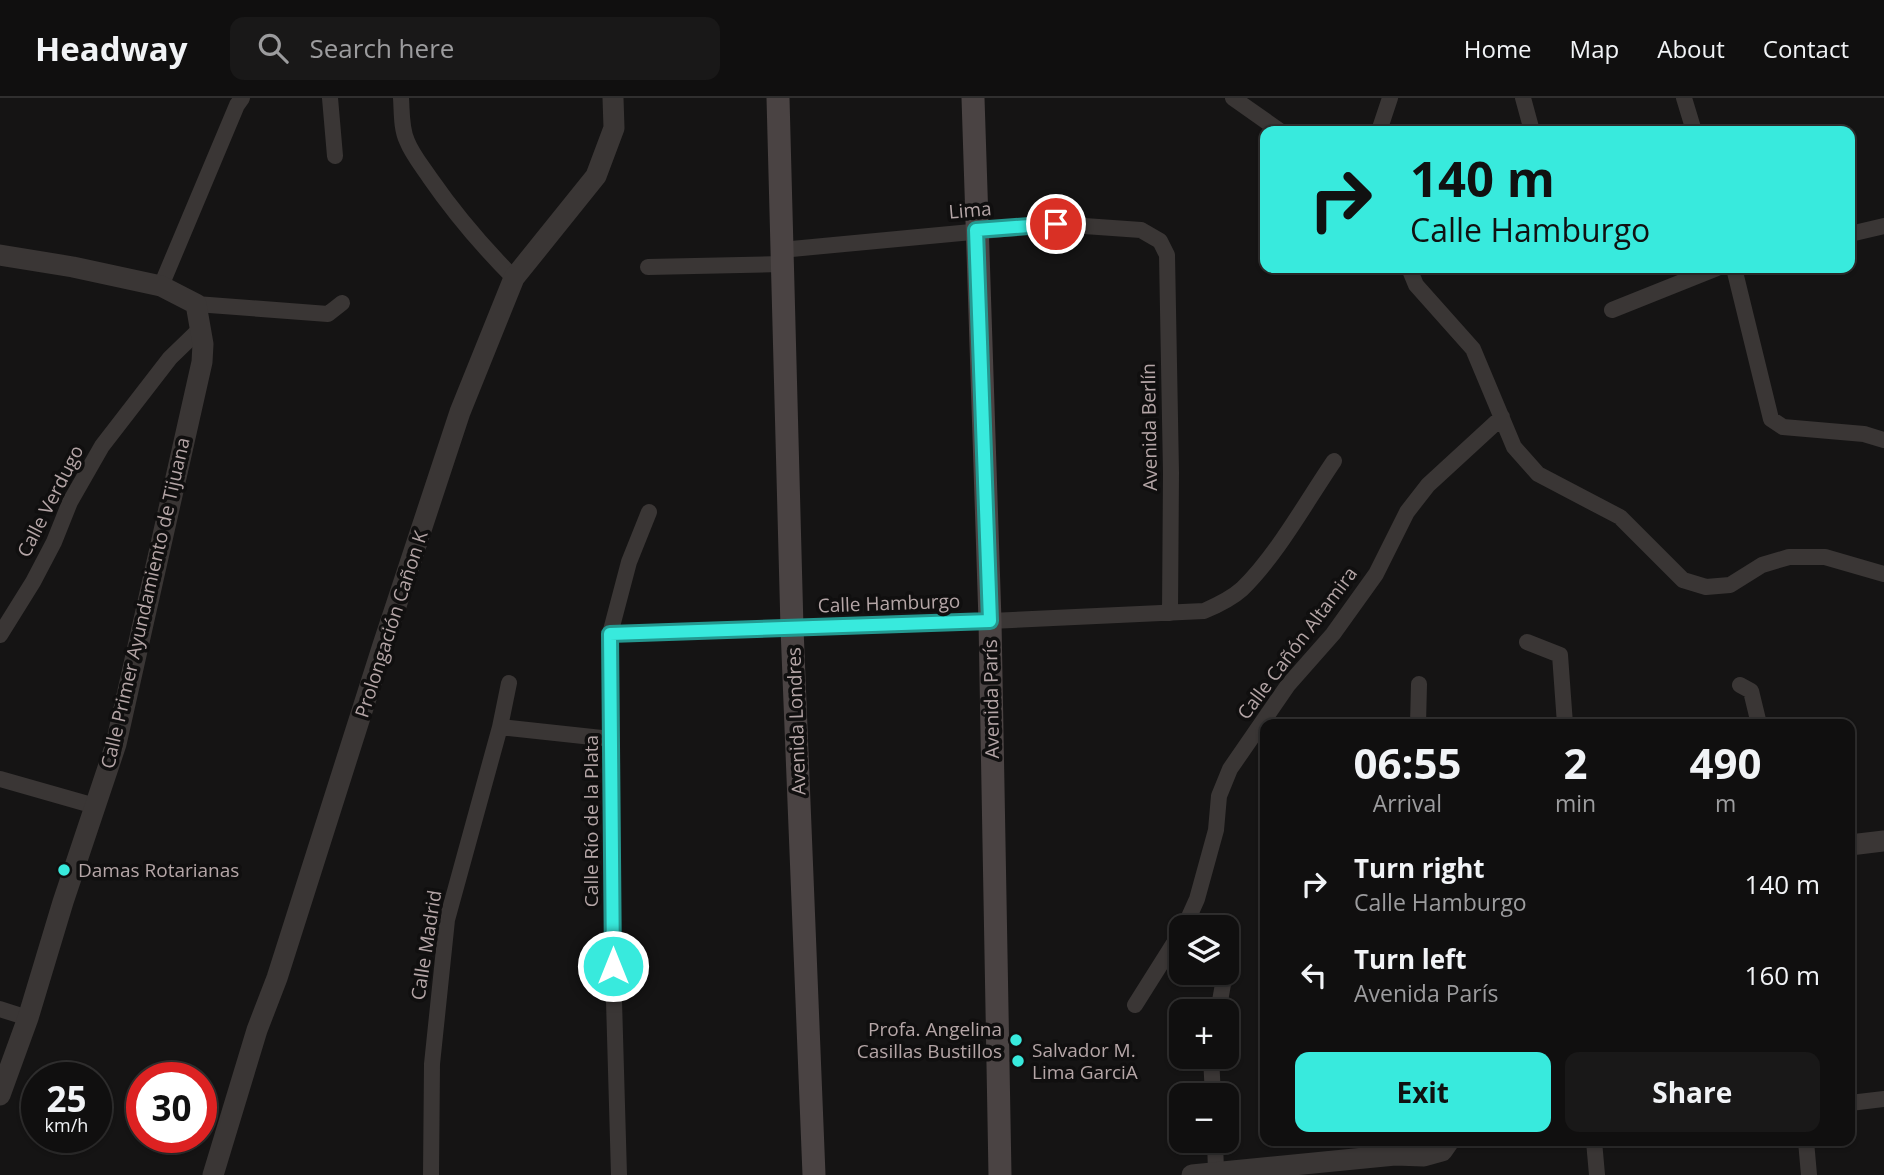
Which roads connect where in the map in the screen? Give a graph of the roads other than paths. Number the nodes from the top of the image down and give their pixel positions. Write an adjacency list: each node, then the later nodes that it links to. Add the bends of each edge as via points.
1 (242, 98): 27 (street)
2 (330, 98): 15 (street)
3 (401, 98): 26 (street, via 406,139 413,152 481,244)
4 (613, 98): 26 (street, Prolongación Cañon K, via 614,128 596,176)
5 (778, 98): 21 (main road, Avenida Londres)
6 (973, 98): 17 (main road, Avenida París)
7 (1233, 98): 11 (street)
8 (1390, 98): 12 (street)
9 (1522, 98): 13 (street)
10 (1684, 98): 14 (street)
11 (1273, 126)
12 (1381, 126)
13 (1530, 126)
14 (1692, 126)
15 (335, 156)
16 (1884, 226): 18 (street)
17 (976, 230): 19 (street, Lima, via 1056,224 1142,230); 21 (street, Lima); 38 (main road, Avenida París)
18 (1855, 233)
19 (1160, 241): 37 (street, Avenida Berlín, via 1167,255)
20 (0, 255): 27 (street)
21 (781, 257): 22 (street, Lima); 39 (main road, Avenida Londres)
22 (649, 267)
23 (1411, 273): 32 (street, via 1416,285 1473,349)
24 (1704, 273): 30 (street)
25 (1735, 273): 33 (street, via 1771,419 1783,427)
26 (514, 278): 73 (street, Prolongación Cañon K, via 460,412)
27 (161, 286): 29 (street)
28 (342, 303): 29 (street, via 328,314)
29 (196, 304): 31 (street, Calle Primer Ayundamiento de Tijuana)
30 (1612, 310)
31 (201, 328): 41 (street, Calle Verdugo, via 170,358 102,446 33,582); 54 (street, Calle Primer Ayundamiento de Tijuana, via 202,362 116,744)
32 (1502, 417): 36 (street, via 1514,447 1538,474 1620,517 1683,580 1706,587 1730,585 1762,565 1789,557 1825,557); 46 (street, Calle Cañón Altamira, via 1428,485 1401,524 1376,574)
33 (1884, 440)
34 (1334, 461): 37 (street, Calle Hamburgo, via 1282,540 1241,589 1204,611)
35 (649, 512): 40 (street, Calle Río de la Plata, via 629,562)
36 (1884, 574)
37 (1170, 613): 38 (street, Calle Hamburgo)
38 (990, 621): 39 (street, Calle Hamburgo); 77 (main road, Avenida París)
39 (792, 628): 40 (street, Calle Hamburgo); 76 (main road, Avenida Londres)
40 (610, 634): 52 (street, Calle Río de la Plata)
41 (0, 635)
42 (1527, 642): 48 (street, via 1560,655)
43 (509, 682): 51 (street, Calle Madrid)
44 (1419, 684): 47 (street)
45 (1740, 685): 49 (street, via 1751,691)
46 (1265, 719)
47 (1418, 719)
48 (1565, 719)
49 (1758, 719)
50 (1260, 726): 57 (street, Calle Cañón Altamira, via 1230,769 1219,796 1216,830)
51 (500, 727): 52 (street); 74 (street, Calle Madrid, via 447,920 432,1064)
52 (611, 739): 75 (street, Calle Río de la Plata)
53 (0, 779): 54 (street)
54 (95, 806): 61 (street, Calle Primer Ayundamiento de Tijuana)
55 (1884, 841): 56 (street)
56 (1855, 844)
57 (1190, 915)
58 (1169, 951): 59 (street)
59 (1135, 1005)
60 (0, 1009): 61 (street)
61 (28, 1018): 62 (street, Calle Primer Ayundamiento de Tijuana)
62 (0, 1095)
63 (1884, 1099): 64 (street)
64 (1855, 1102)
65 (1407, 1146): 70 (street)
66 (1446, 1146): 70 (street, via 1424,1156)
67 (1594, 1146): 79 (street)
68 (1807, 1146): 80 (street)
69 (1215, 1153): 72 (street)
70 (1395, 1155): 71 (street)
71 (1318, 1168): 72 (street)
72 (1216, 1172): 78 (street)
73 (213, 1175)
74 (431, 1175)
75 (619, 1175)
76 (814, 1175)
77 (1000, 1175)
78 (1192, 1175)
79 (1597, 1175)
80 (1810, 1175)

